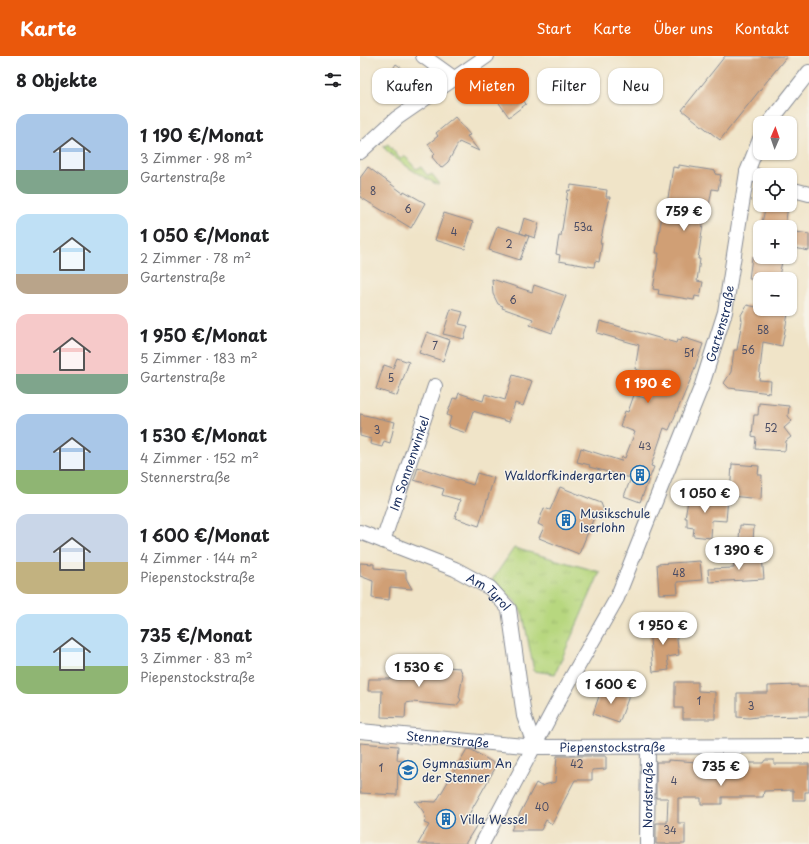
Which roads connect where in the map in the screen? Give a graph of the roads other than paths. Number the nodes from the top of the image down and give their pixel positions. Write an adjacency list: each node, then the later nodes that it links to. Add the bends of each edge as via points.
1 (423, 56): 5 (street)
2 (487, 56): 3 (street)
3 (470, 68)
4 (809, 72): 6 (street)
5 (455, 79): 7 (street, via 397,118)
6 (774, 116)
7 (360, 152)
8 (753, 157): 9 (street, Gartenstraße)
9 (747, 172): 10 (street); 19 (street, Gartenstraße, via 725,312 702,385 617,598)
10 (753, 175)
11 (797, 191): 12 (street)
12 (809, 194)
13 (435, 386): 15 (street, Im Sonnenwinkel)
14 (360, 532): 15 (street, Am Tyrol)
15 (383, 541): 19 (street, Am Tyrol, via 456,569 490,588 509,609 524,716)
16 (360, 731): 19 (street, Stennerstraße)
17 (648, 746): 18 (street, Piepenstockstraße); 19 (street, Piepenstockstraße); 21 (street, Nordstraße)
18 (809, 746)
19 (535, 747): 20 (street, Gartenstraße)
20 (482, 844)
21 (647, 844)

